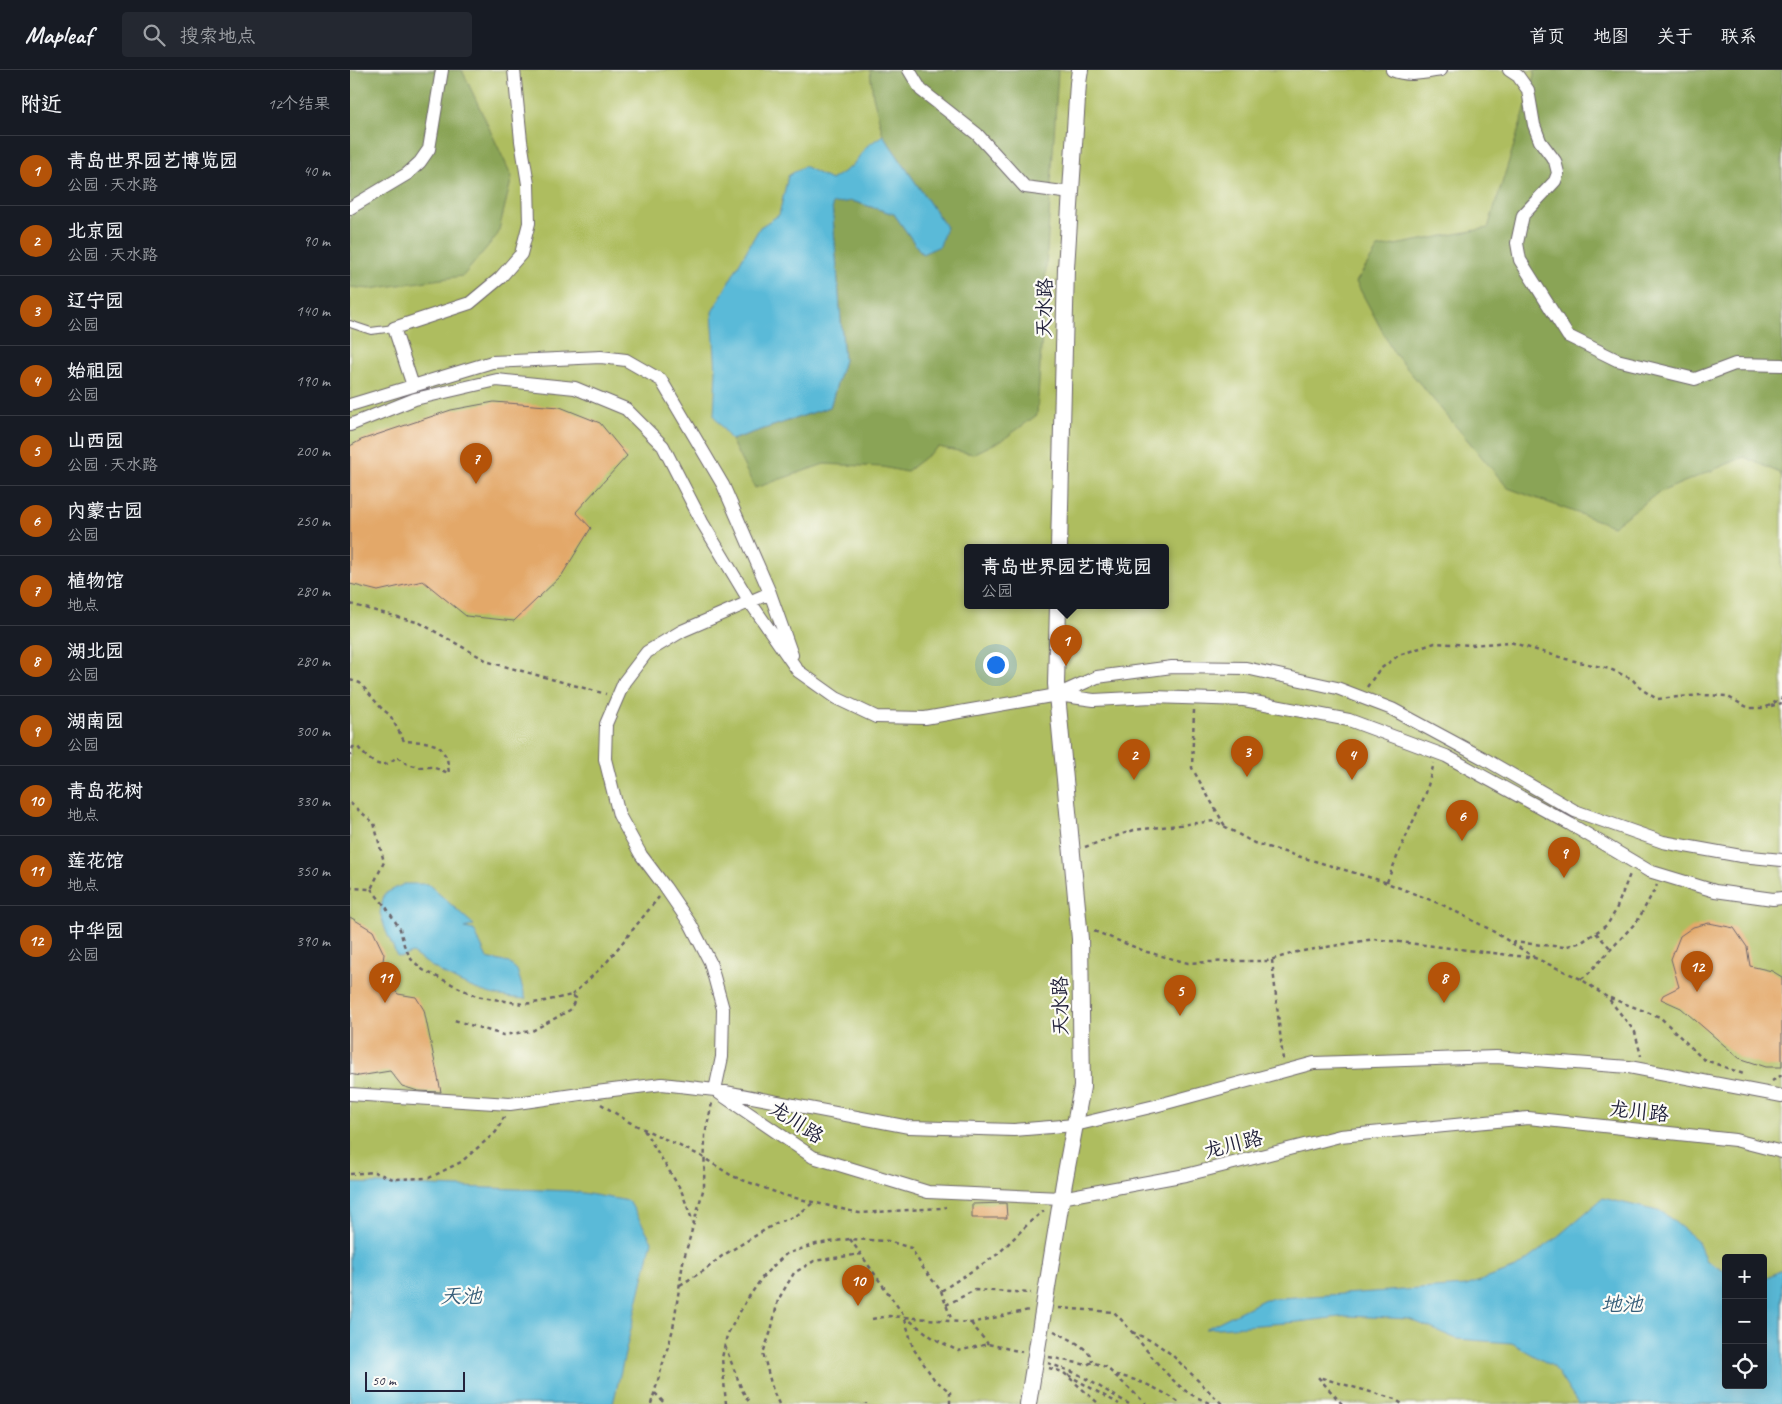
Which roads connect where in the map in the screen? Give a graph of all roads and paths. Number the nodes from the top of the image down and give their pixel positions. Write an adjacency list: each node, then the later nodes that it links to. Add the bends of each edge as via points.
1 (442, 70): 9 (street, via 429,149 407,174)
2 (514, 70): 11 (street, via 528,184 528,223 521,254 500,278 470,303)
3 (909, 70): 8 (street, via 921,90 977,134 1026,187)
4 (1080, 70): 8 (street, 天水路)
5 (1392, 70): 6 (street, via 1413,75)
6 (1441, 70)
7 (1509, 70): 12 (street, via 1528,90 1534,125 1540,141 1556,161 1558,173 1555,182 1523,215 1517,243 1520,260 1568,336 1617,360 1695,379 1735,364)
8 (1071, 193): 16 (street, 天水路)
9 (350, 208)
10 (350, 324): 11 (lane, via 371,331)
11 (394, 328): 13 (street)
12 (1782, 365)
13 (412, 386): 14 (street); 17 (street, via 492,362 601,356 626,360 661,380 723,485)
14 (350, 405)
15 (350, 425): 18 (street, via 416,399 497,380 575,388 626,409 664,446 702,522)
16 (1059, 544)
17 (770, 593): 18 (street); 21 (street)
18 (750, 602): 21 (street); 24 (street, via 682,631 647,652)
19 (350, 604): 24 (path, via 420,623 489,662)
20 (1058, 609): 23 (street, 天水路)
21 (798, 671): 23 (street, via 836,698 876,717 925,718)
22 (350, 680): 31 (path, via 360,684 390,715 404,741 439,746 447,758 449,773 407,764 397,757 379,765 358,747 353,747)
23 (1057, 695): 25 (street, via 1097,677 1172,667 1246,668 1336,688); 26 (street, via 1094,700); 34 (street, 天水路)
24 (617, 697): 58 (street, via 606,724 605,759 619,815 641,855 691,925 710,962 723,1009 722,1057)
25 (1360, 697): 29 (path, via 1379,670 1399,655 1434,643 1510,642 1610,669 1632,679 1657,699 1726,696 1749,708); 35 (street, via 1392,708 1575,811 1663,842)
26 (1194, 698): 30 (street, via 1244,700 1349,720); 33 (path, via 1192,768)
27 (1782, 698): 29 (path)
28 (1782, 703): 29 (path)
29 (1765, 708)
30 (1437, 753): 36 (street); 38 (path, via 1426,793)
31 (350, 756)
32 (350, 803): 40 (path, via 374,823 384,862)
33 (1225, 827): 34 (path, via 1215,821 1134,830); 38 (path, via 1254,843)
34 (1072, 851): 43 (street, 天水路)
35 (1782, 860)
36 (1634, 862): 37 (street); 44 (path, via 1615,912 1607,925)
37 (1662, 875): 42 (street, via 1715,891); 46 (path, via 1638,920)
38 (1387, 882): 45 (path, via 1443,905)
39 (350, 888): 40 (path)
40 (371, 889): 50 (path, via 400,929 411,959 423,970 476,996 524,1004)
41 (662, 893): 50 (path, via 606,963)
42 (1782, 898)
43 (1079, 926): 48 (path, via 1147,952 1188,963); 63 (street, 天水路, via 1082,1087)
44 (1596, 933): 45 (path, via 1582,942 1564,947); 46 (path)
45 (1510, 942): 47 (path)
46 (1612, 950): 49 (path)
47 (1535, 958): 48 (path, via 1374,939 1297,952); 49 (path)
48 (1272, 960): 54 (path)
49 (1581, 979): 51 (path)
50 (572, 995): 52 (path, via 576,998 570,1010 532,1031 503,1035)
51 (1608, 998): 53 (path, via 1636,1032); 56 (path, via 1660,1017 1703,1059)
52 (454, 1020)
53 (1644, 1070): 54 (street, via 1496,1057 1314,1063); 61 (street)
54 (1284, 1071): 63 (street)
55 (1782, 1075): 57 (path)
56 (1750, 1076)
57 (1768, 1083)
58 (715, 1090): 59 (street, via 662,1084); 63 (street, via 909,1127 1014,1130); 67 (street, 龙川路, via 813,1157 928,1192); 70 (path, via 705,1134 704,1187)
59 (586, 1093): 62 (street); 64 (path)
60 (350, 1094): 62 (street)
61 (1782, 1096)
62 (510, 1104): 66 (path, via 496,1132 461,1162 429,1178 393,1179 374,1172)
63 (1074, 1125): 68 (street, 天水路)
64 (643, 1129): 69 (path, via 701,1156 732,1176 783,1195); 70 (path, via 681,1190)
65 (1782, 1152): 68 (street, 龙川路, via 1735,1140 1528,1118 1340,1136 1186,1175)
66 (350, 1174)
67 (957, 1193): 68 (street, 龙川路); 69 (path, via 952,1205 940,1208 859,1213)
68 (1061, 1198): 74 (path, via 1031,1221 998,1254); 75 (street, 天水路)
69 (814, 1202): 73 (path, via 796,1216 778,1222 722,1256)
70 (694, 1223): 73 (path)
71 (850, 1239): 72 (path); 74 (path, via 888,1241 911,1248); 84 (path, via 816,1244 786,1254 764,1275 746,1301 727,1335)
72 (861, 1254): 77 (path); 95 (path, via 814,1260 794,1273 778,1300 763,1353)
73 (680, 1285): 90 (path, via 674,1329)
74 (941, 1291): 76 (path)
75 (1045, 1300): 76 (path, via 974,1290); 80 (path); 81 (street, 天水路); 82 (path, via 1114,1312)
76 (946, 1305): 79 (path)
77 (905, 1317): 78 (path); 79 (path); 83 (path, via 933,1338 958,1351); 96 (path, via 914,1348 934,1379 950,1392)
78 (872, 1319)
79 (952, 1322): 80 (path)
80 (971, 1323): 83 (path)
81 (1041, 1324): 85 (street, 天水路); 86 (path, via 1087,1351)
82 (1132, 1331): 103 (path, via 1186,1392); 104 (path, via 1170,1354)
83 (988, 1344): 85 (path)
84 (725, 1346): 93 (path, via 722,1358); 94 (path)
85 (1035, 1358): 86 (path, via 1087,1365); 88 (path); 97 (street, 天水路)
86 (1092, 1362): 89 (path, via 1106,1367)
87 (1061, 1368): 100 (path, via 1078,1374)
88 (1063, 1372): 98 (path); 99 (path)
89 (1114, 1375): 101 (path); 102 (path, via 1126,1377)
90 (655, 1393): 91 (path); 92 (path)
91 (651, 1404)
92 (664, 1404)
93 (726, 1404)
94 (750, 1404)
95 (779, 1404)
96 (950, 1404)
97 (1028, 1404)
98 (1099, 1404)
99 (1119, 1404)
100 (1129, 1404)
101 (1146, 1404)
102 (1181, 1404)
103 (1211, 1404)
104 (1222, 1404)
105 (1342, 1404): 106 (path, via 1318,1377 1395,1399)
106 (1402, 1404)

